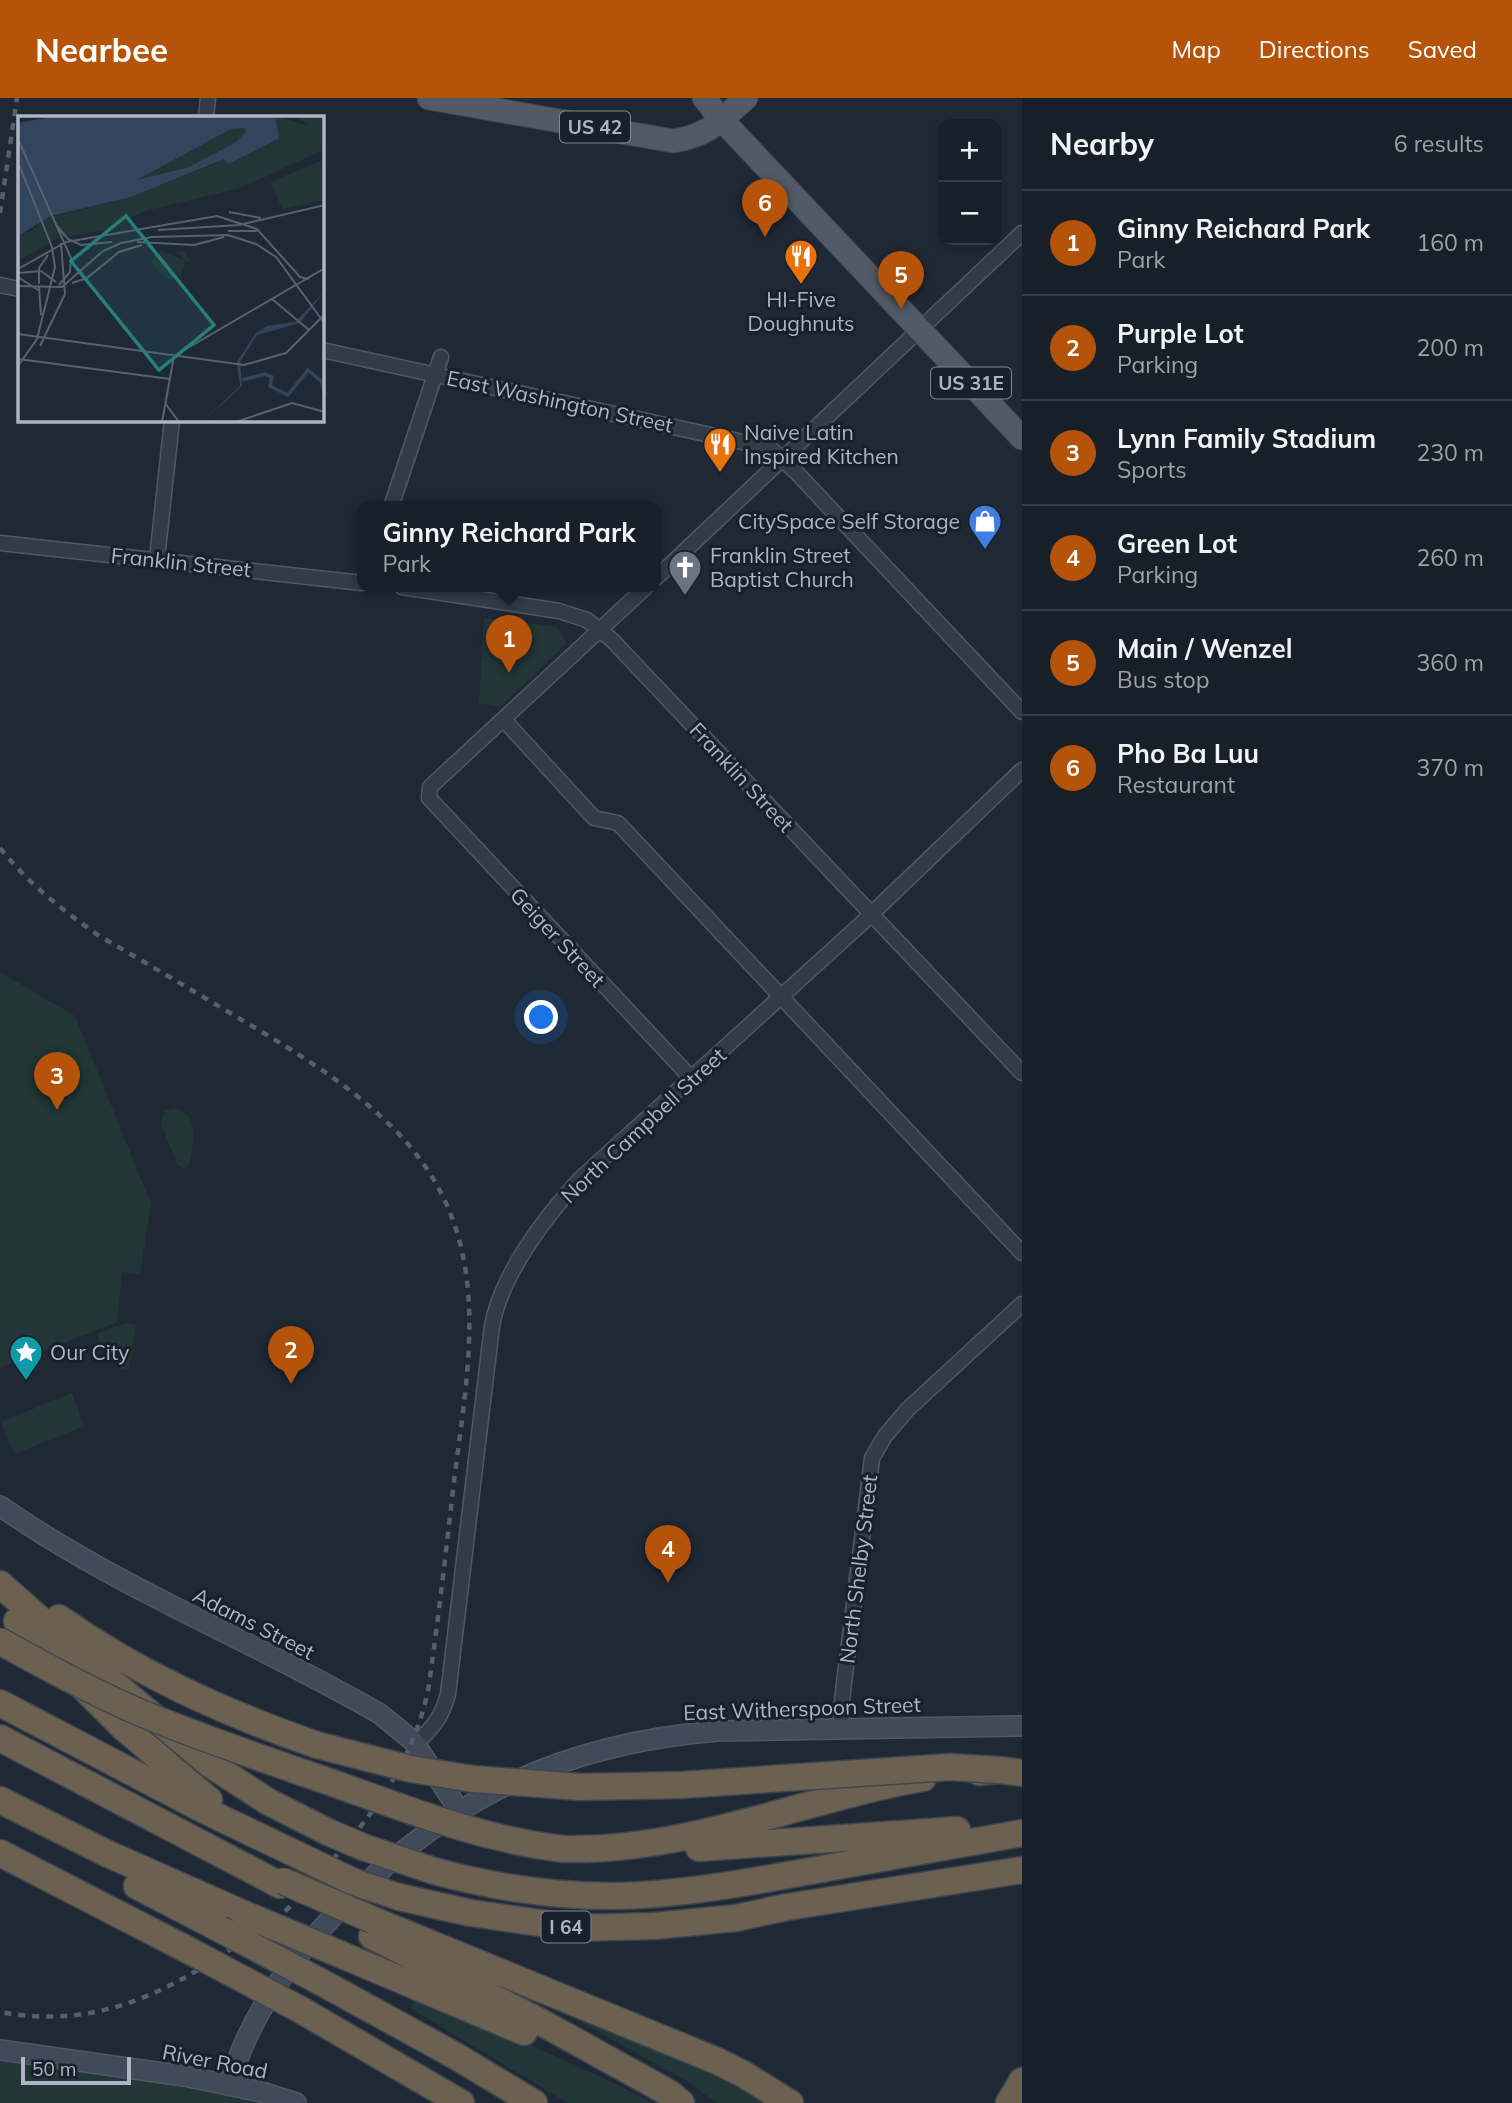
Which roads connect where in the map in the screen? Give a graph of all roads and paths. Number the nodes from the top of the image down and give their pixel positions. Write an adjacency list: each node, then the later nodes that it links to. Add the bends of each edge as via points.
1 (208, 98): 6 (street)
2 (429, 98): 5 (main road, US 42)
3 (704, 98): 7 (main road)
4 (746, 98): 7 (main road)
5 (466, 101): 7 (main road, US 42, via 665,140 694,138)
6 (206, 116)
7 (721, 119): 11 (main road, US 31E)
8 (1022, 233): 11 (street)
9 (0, 285): 10 (street)
10 (18, 289)
11 (920, 329): 16 (main road, US 31E); 17 (street)
12 (324, 350): 14 (street, East Washington Street)
13 (441, 357): 14 (street)
14 (436, 374): 17 (street, East Washington Street, via 770,448); 18 (street)
15 (173, 422): 20 (street)
16 (1022, 438)
17 (783, 459): 21 (street); 26 (street, East Washington Street)
18 (393, 501)
19 (0, 543): 20 (street, Franklin Street)
20 (157, 559): 22 (street, Franklin Street)
21 (661, 573)
22 (357, 582)
23 (435, 592): 25 (street, Franklin Street, via 559,611 587,620)
24 (641, 592): 25 (street)
25 (600, 630): 27 (street); 29 (street, Franklin Street)
26 (1022, 712)
27 (504, 720): 30 (street, via 594,818 618,822); 32 (street, Geiger Street, via 430,787 429,798)
28 (1022, 770): 29 (street, North Campbell Street)
29 (871, 914): 30 (street, North Campbell Street); 31 (street, Franklin Street)
30 (782, 995): 32 (street, North Campbell Street); 33 (street)
31 (1022, 1073)
32 (692, 1079): 45 (street, North Campbell Street, via 565,1195 503,1288 492,1326 448,1694 440,1718)
33 (1022, 1253)
34 (1022, 1304): 43 (street, North Shelby Street, via 907,1410 872,1458)
35 (0, 1506): 45 (street, Adams Street, via 106,1572 370,1709)
36 (0, 1574): 46 (highway, bridge, via 78,1631 149,1674 230,1713 317,1745 411,1769 527,1785 581,1787 950,1767)
37 (0, 1584): 41 (highway)
38 (0, 1605): 50 (highway, via 123,1727)
39 (0, 1641): 41 (highway, bridge)
40 (0, 1703): 50 (highway, I 64)
41 (153, 1717): 52 (highway, bridge, via 237,1783 328,1832 462,1879 533,1891 641,1895 740,1884); 53 (highway, bridge, via 466,1830)
42 (1022, 1726): 43 (street, East Witherspoon Street)
43 (842, 1729): 48 (street, East Witherspoon Street, via 718,1731 625,1743 544,1768)
44 (0, 1738): 56 (highway)
45 (415, 1744): 48 (street, Adams Street)
46 (1010, 1772): 53 (highway, bridge, via 891,1783 676,1839)
47 (0, 1800): 63 (highway, bridge, via 119,1860 503,2022)
48 (459, 1810): 59 (street, East Witherspoon Street, via 395,1856 306,1946 270,1996 237,2058)
49 (0, 1813): 62 (highway, bridge, via 321,1982)
50 (236, 1825): 55 (highway, I 64, bridge, via 354,1882 399,1897 575,1928 736,1918)
51 (1022, 1825): 53 (highway, via 639,1852)
52 (1022, 1833)
53 (570, 1849)
54 (0, 1853): 61 (highway, bridge, via 301,2010)
55 (1022, 1870)
56 (368, 1925): 64 (highway); 65 (highway, via 717,2061)
57 (0, 2050): 59 (street, River Road)
58 (1022, 2081): 66 (highway)
59 (230, 2085): 60 (street, River Road)
60 (296, 2103)
61 (461, 2103)
62 (534, 2103)
63 (663, 2103)
64 (681, 2103)
65 (790, 2103)
66 (1009, 2103)

